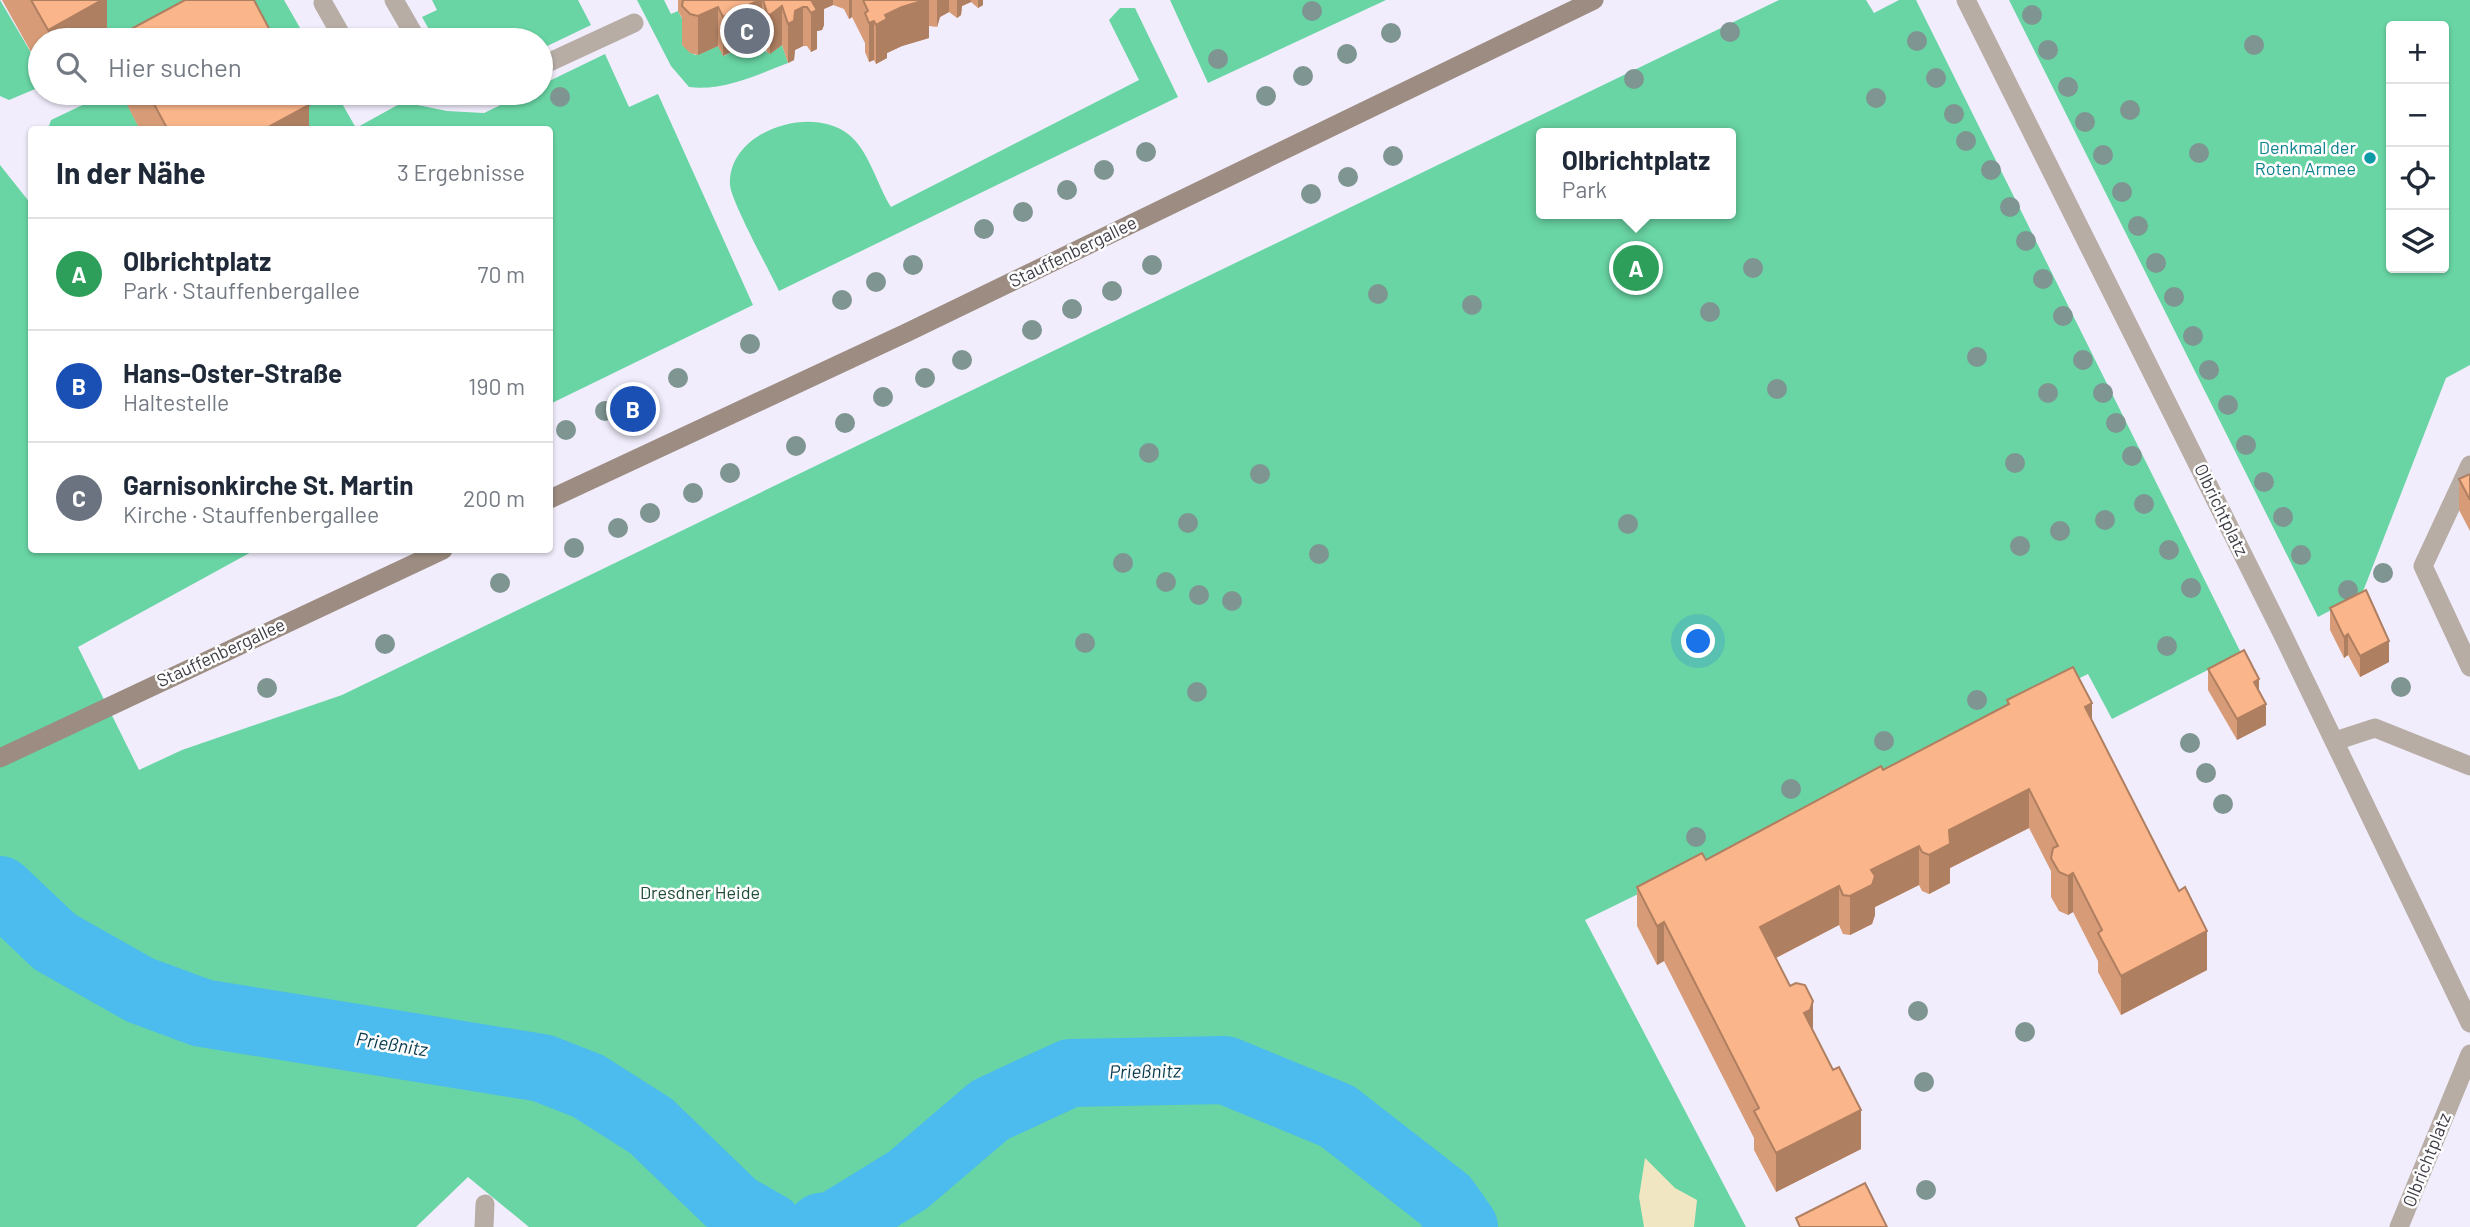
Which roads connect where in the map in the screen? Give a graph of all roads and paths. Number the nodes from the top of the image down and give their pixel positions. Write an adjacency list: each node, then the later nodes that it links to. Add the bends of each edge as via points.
1 (394, 0): 7 (street)
2 (1594, 0): 10 (main road, Stauffenbergallee)
3 (1966, 0): 13 (street, Olbrichtplatz)
4 (323, 3): 6 (street)
5 (634, 23): 8 (street)
6 (337, 28)
7 (410, 28)
8 (553, 60)
9 (2470, 466): 12 (street, via 2423,566)
10 (553, 498)
11 (436, 553): 14 (main road, Stauffenbergallee)
12 (2470, 667)
13 (2334, 741): 15 (street, via 2375,728); 16 (street, Olbrichtplatz)
14 (0, 758)
15 (2470, 766)
16 (2470, 1023)
17 (2470, 1054): 20 (street, Olbrichtplatz)
18 (485, 1204): 19 (street)
19 (484, 1227)
20 (2399, 1227)

